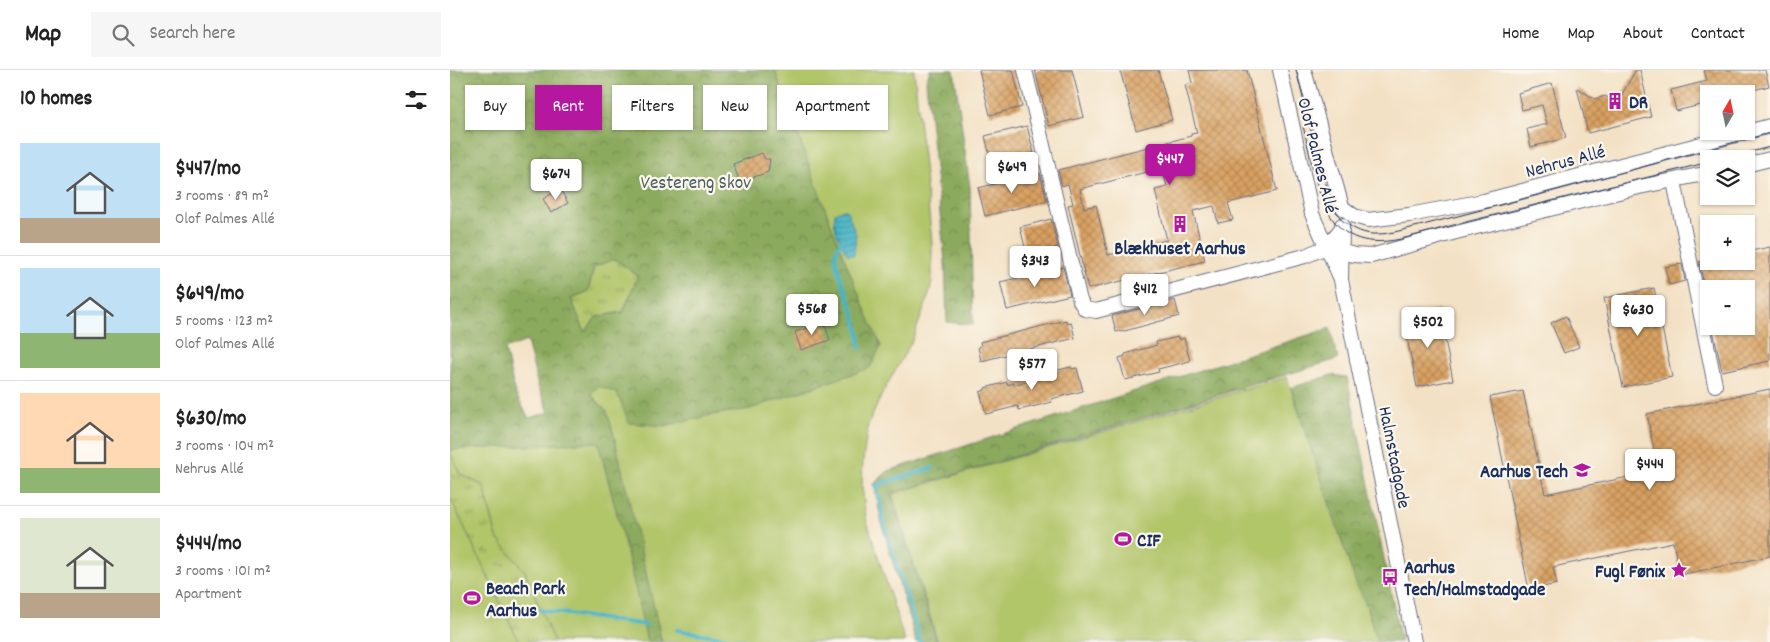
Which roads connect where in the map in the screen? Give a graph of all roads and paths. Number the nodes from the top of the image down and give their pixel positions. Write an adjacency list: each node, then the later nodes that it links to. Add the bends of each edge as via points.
1 (1026, 70): 12 (street, via 1080,301 1085,309 1096,310 1274,265)
2 (1280, 70): 12 (street, Olof Palmes Allé, via 1310,208)
3 (1304, 70): 9 (street, Olof Palmes Allé)
4 (1770, 126): 10 (street, Nehrus Allé, via 1484,201)
5 (1770, 159): 6 (street)
6 (1755, 162)
7 (1700, 175): 8 (street)
8 (1674, 181): 13 (street, via 1456,232 1371,256); 15 (street)
9 (1342, 207): 10 (street, Olof Palmes Allé, via 1354,216); 11 (street, Halmstadgade)
10 (1368, 220)
11 (1342, 228): 12 (street, Olof Palmes Allé); 13 (street, Halmstadgade)
12 (1326, 247): 13 (street); 14 (street, Halmstadgade)
13 (1342, 250): 14 (street, Halmstadgade)
14 (1341, 280): 16 (street, Halmstadgade)
15 (1715, 385)
16 (1414, 642)

